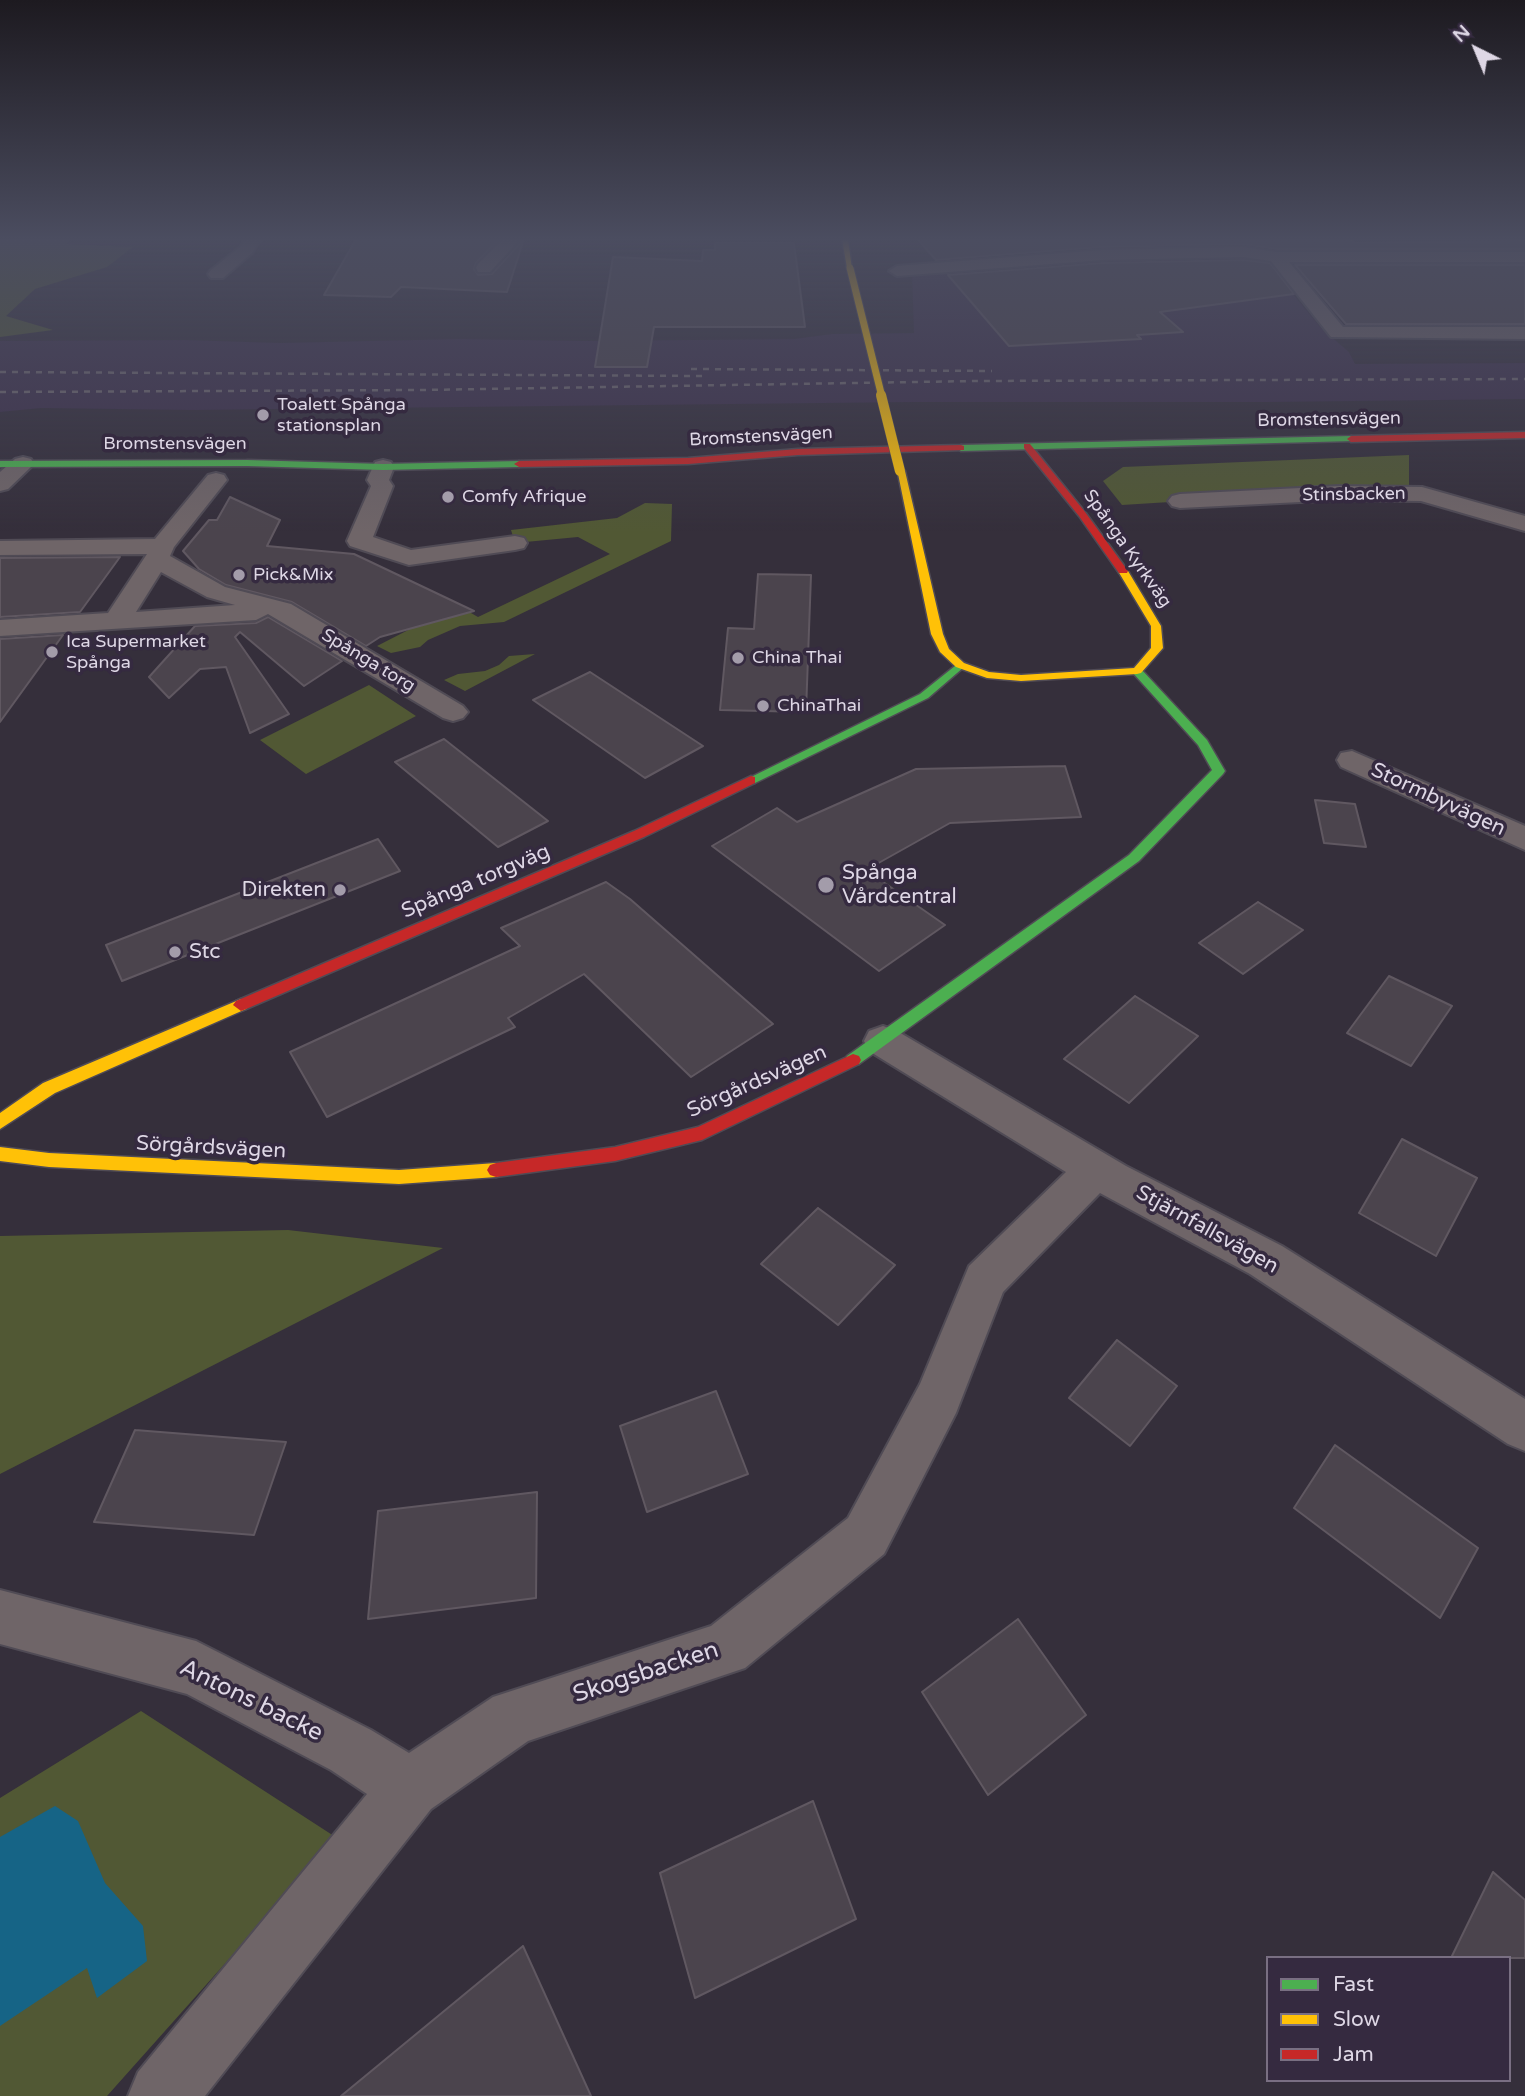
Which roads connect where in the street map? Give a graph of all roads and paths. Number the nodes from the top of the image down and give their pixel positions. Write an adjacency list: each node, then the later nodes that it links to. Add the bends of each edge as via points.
1 (867, 337): 17 (street, bridge, via 934,625 944,650)
2 (1525, 435): 3 (street, Bromstensvägen)
3 (1027, 446): 6 (street, Bromstensvägen, via 798,452 688,461); 18 (street, Spånga Kyrkväg, via 1097,534 1156,626 1157,648)
4 (0, 464): 5 (street, Bromstensvägen)
5 (23, 464): 6 (street, Bromstensvägen); 8 (street)
6 (383, 467): 11 (street, via 378,480 382,486 359,541 409,558)
7 (216, 480): 13 (street)
8 (0, 484)
9 (1180, 501): 10 (street, Stinsbacken, via 1422,494)
10 (1525, 524)
11 (515, 543)
12 (0, 548): 13 (street)
13 (160, 552): 14 (street, Spånga torg, via 216,592); 15 (street)
14 (282, 610): 15 (street); 19 (street, Spånga torg)
15 (117, 620): 16 (street, via 61,635)
16 (0, 628)
17 (960, 665): 18 (street, via 987,675 1021,678); 23 (street, Spånga torgväg, via 924,696 639,834 49,1088)
18 (1137, 671): 22 (street, Sörgårdsvägen, via 1203,743 1219,771 1134,858)
19 (453, 712)
20 (1352, 760): 21 (street, Stormbyvägen)
21 (1525, 839)
22 (883, 1041): 24 (street, Sörgårdsvägen, via 841,1068 702,1133 615,1154 522,1168 399,1177); 25 (street, Stjärnfallsvägen)
23 (0, 1122)
24 (0, 1154)
25 (1096, 1169): 26 (street, Stjärnfallsvägen, via 1266,1261); 28 (street, Skogsbacken, via 985,1280 939,1398 866,1536 726,1649 513,1717)
26 (1525, 1427)
27 (0, 1617): 28 (street, Antons backe, via 195,1669 351,1750)
28 (410, 1788): 29 (street, Skogsbacken)
29 (162, 2096)

